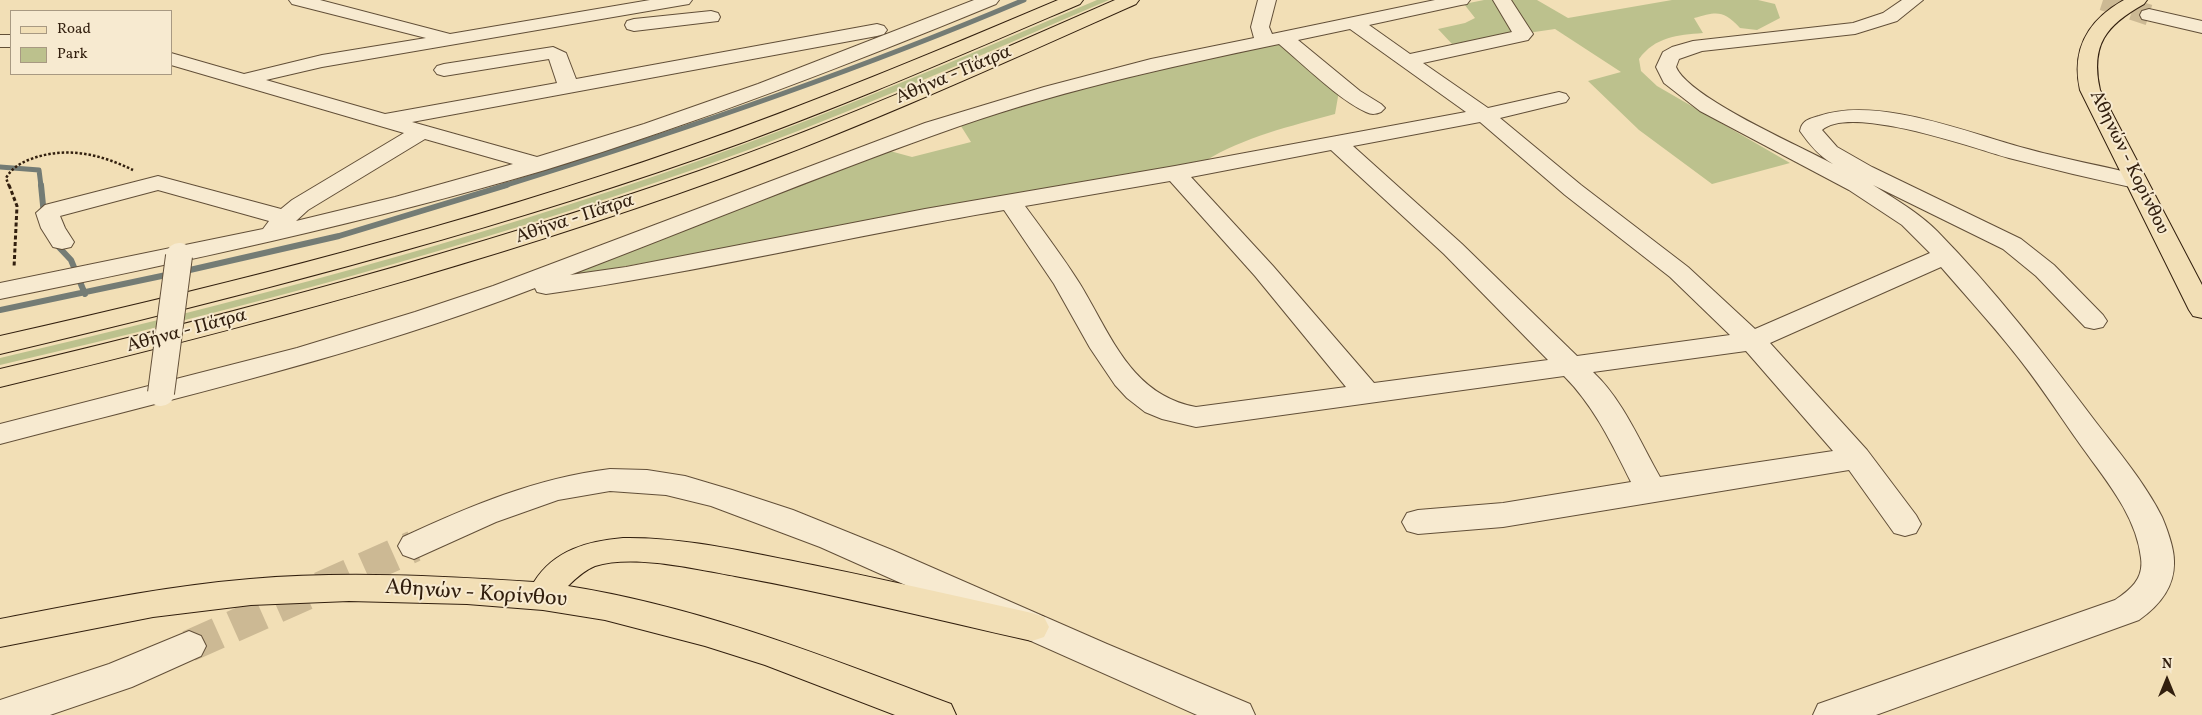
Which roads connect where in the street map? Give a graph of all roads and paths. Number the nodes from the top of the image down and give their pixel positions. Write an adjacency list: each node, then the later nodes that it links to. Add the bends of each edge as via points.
1 (298, 0): 18 (street)
2 (583, 0): 12 (street)
3 (684, 0): 12 (street)
4 (990, 0): 31 (street, via 754,93)
5 (1074, 0): 46 (main road, Αθήνα - Πάτρα, via 806,110 690,154 543,202 215,294)
6 (1130, 0): 48 (main road, Αθήνα - Πάτρα, via 798,141 559,226 242,318)
7 (1267, 0): 19 (street, via 1260,27)
8 (1461, 0): 14 (street)
9 (1502, 0): 21 (street, via 1523,34 1521,36)
10 (1914, 0): 39 (street, via 1890,17 1855,28 1724,42 1679,51 1670,56 1666,67 1671,79 1707,107 1884,201 1910,220)
11 (2143, 8): 16 (street); 33 (main road, Αθηνών - Κορίνθου, via 2115,13 2103,24 2094,36 2086,70 2090,90)
12 (612, 11): 15 (street)
13 (712, 17): 15 (street, via 613,27)
14 (1353, 22): 19 (street); 21 (street)
15 (551, 24): 18 (street)
16 (2202, 27)
17 (877, 30): 24 (street)
18 (451, 38): 23 (street, via 292,67)
19 (1273, 39): 26 (street); 42 (street, via 1087,80 933,128)
20 (172, 59): 23 (street)
21 (1408, 60): 27 (street)
22 (444, 70): 24 (street, via 553,53 559,57)
23 (246, 80): 28 (street)
24 (568, 86): 28 (street)
25 (1559, 98): 27 (street)
26 (1374, 108)
27 (1484, 116): 30 (street); 45 (street, via 1679,272)
28 (382, 121): 29 (street)
29 (421, 132): 31 (street); 36 (street, via 300,205)
30 (1336, 143): 32 (street); 47 (street, via 1453,249)
31 (538, 164): 36 (street, via 368,211)
32 (1175, 173): 35 (street); 49 (street, via 1264,271)
33 (2134, 181): 43 (main road, Αθηνών - Κορίνθου); 44 (street, via 1902,122 1847,117 1821,120 1812,125 1811,131 1829,152 2012,244 2048,271)
34 (158, 183): 36 (street); 37 (street, via 48,213 53,230); 40 (path, via 120,164 70,151 49,152 18,165 6,178 17,206)
35 (1011, 203): 42 (street, via 925,216 626,276); 49 (street, via 1062,278 1110,358 1149,401 1169,412 1196,417)
36 (268, 231): 38 (street)
37 (62, 242)
38 (178, 256): 41 (street); 50 (street, bridge)
39 (1945, 256): 45 (street); 64 (street, via 2023,345 2120,477 2147,519 2158,558 2157,572 2143,599 2126,610)
40 (14, 270)
41 (0, 292)
42 (502, 292): 50 (street, via 304,355)
43 (2202, 310)
44 (2094, 321)
45 (1752, 340): 47 (street); 52 (street)
46 (0, 345)
47 (1573, 366): 49 (street); 53 (street, via 1615,422)
48 (0, 378)
49 (1366, 392)
50 (161, 393): 51 (street)
51 (0, 434)
52 (1856, 458): 53 (street); 55 (street)
53 (1651, 490): 54 (street, via 1503,516)
54 (1418, 522)
55 (1905, 524)
56 (414, 546): 58 (street, via 483,513 531,495 610,480 646,481 727,499 787,520)
57 (543, 596): 58 (main road, via 550,582 578,560 603,552 642,549 825,581); 59 (main road, Αθηνών - Κορίνθου, via 377,588 251,592 153,603); 62 (main road, Αθηνών - Κορίνθου, via 605,606 705,632 771,652)
58 (1032, 627): 63 (street)
59 (0, 633)
60 (189, 646): 61 (street, via 118,676)
61 (4, 715)
62 (938, 715)
63 (1237, 715)
64 (1831, 715)

